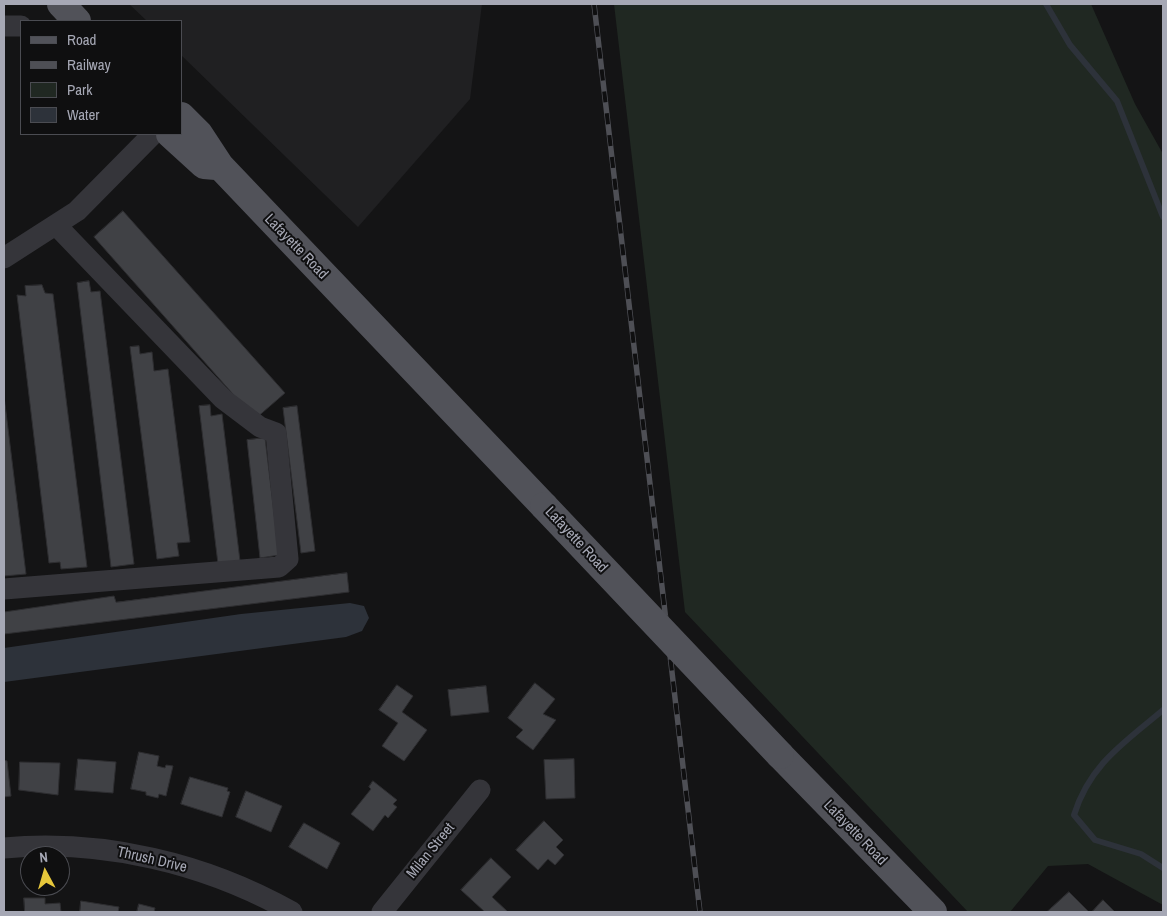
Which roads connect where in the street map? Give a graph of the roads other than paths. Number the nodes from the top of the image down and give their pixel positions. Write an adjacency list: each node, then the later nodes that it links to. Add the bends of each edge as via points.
1 (61, 4): 2 (main road)
2 (76, 20)
3 (4, 26): 4 (street)
4 (20, 26)
5 (182, 117): 8 (main road, Lafayette Road, via 199,134)
6 (152, 135): 9 (street, via 77,211)
7 (171, 135): 8 (main road, via 204,166)
8 (220, 166): 16 (main road, Lafayette Road, bridge)
9 (56, 224): 10 (street); 11 (street, via 223,399 260,427 276,433 288,559 279,567)
10 (4, 258)
11 (4, 589)
12 (480, 790): 15 (street, Milan Street)
13 (4, 848): 14 (street, Thrush Drive, via 43,846 128,853 219,878)
14 (292, 912)
15 (382, 912)
16 (932, 912)

